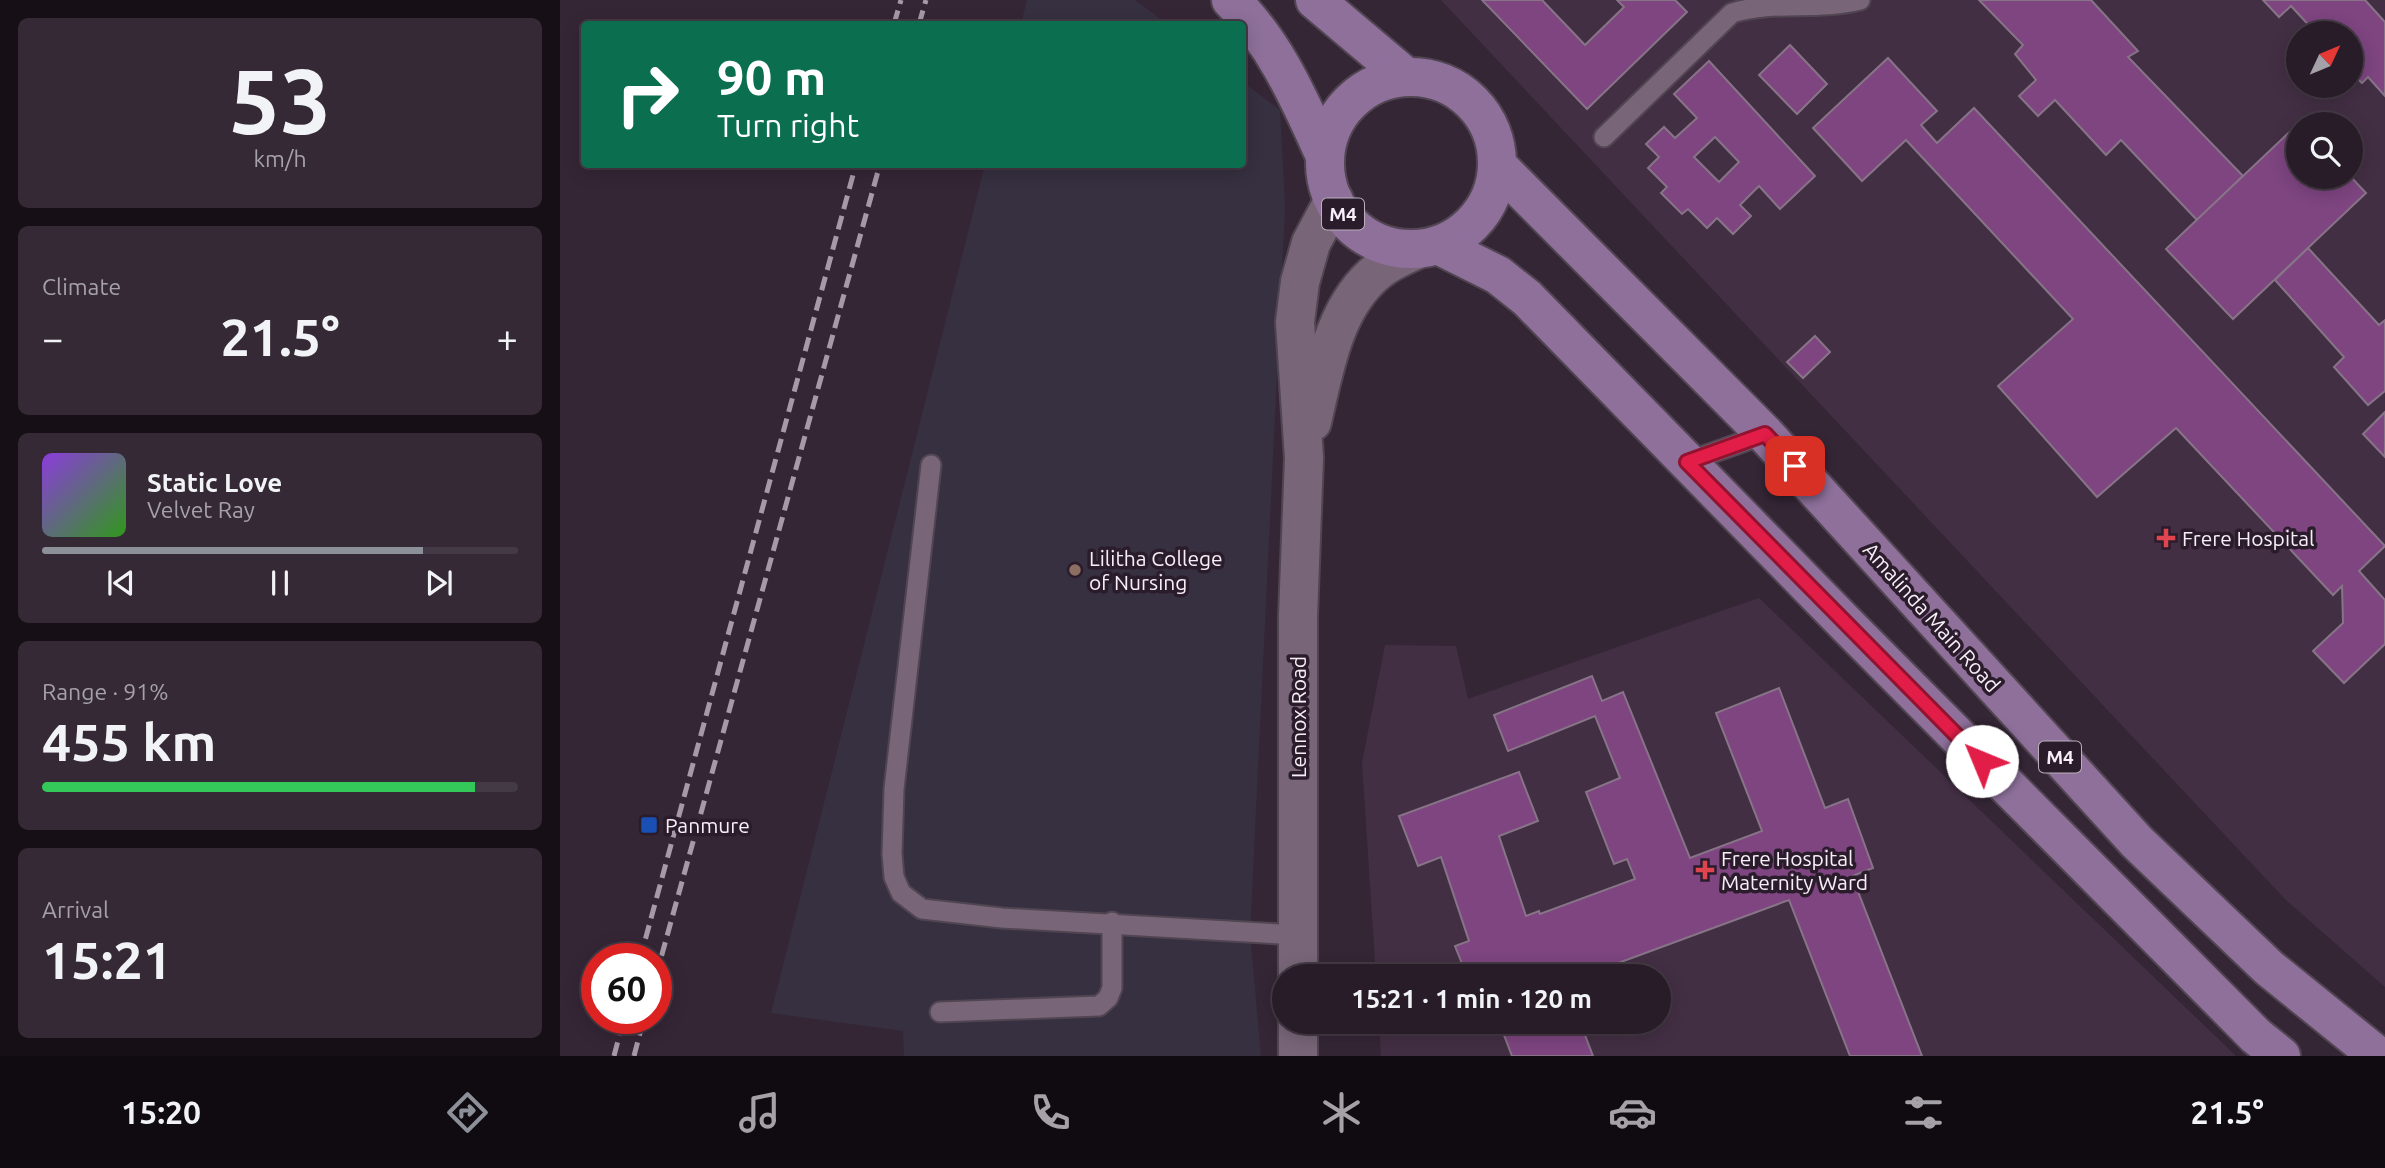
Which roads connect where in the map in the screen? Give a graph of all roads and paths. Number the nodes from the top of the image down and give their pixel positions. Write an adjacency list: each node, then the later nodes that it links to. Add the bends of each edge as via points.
1 (1231, 0): 6 (main road, M4, via 1282,63)
2 (1315, 0): 4 (main road)
3 (1860, 0): 5 (lane, via 1827,5 1751,3 1732,13)
4 (1405, 76): 6 (main road, M4, via 1381,82 1351,102 1330,132); 7 (main road, via 1433,79 1480,111 1493,137)
5 (1604, 137)
6 (1325, 156): 8 (main road, M4)
7 (1497, 165): 9 (main road, via 1493,191 1481,214 1462,233); 10 (main road, Amalinda Main Road / M4)
8 (1334, 200): 9 (main road, M4, via 1348,221 1368,237 1392,247); 11 (street, Lennox Road, via 1311,243 1295,321)
9 (1428, 247): 11 (street, Lennox Road, via 1380,269 1356,293 1324,370); 12 (main road, M4, via 1498,275 1527,298)
10 (1765, 434): 12 (lane); 21 (main road, Amalinda Main Road / M4, via 2137,842 2269,968)
11 (1304, 458): 15 (street, Lennox Road, via 1298,616)
12 (1687, 462): 20 (main road, M4, via 2256,1036)
13 (932, 465): 14 (lane, via 894,789 894,877 901,893 922,909 1002,918)
14 (1112, 922): 15 (lane); 17 (lane, via 1112,988 1099,1006)
15 (1298, 935): 16 (street, Lennox Road)
16 (1298, 964)
17 (940, 1013)
18 (1298, 1034): 19 (street)
19 (1298, 1056)
20 (2281, 1056)
21 (2378, 1056)

